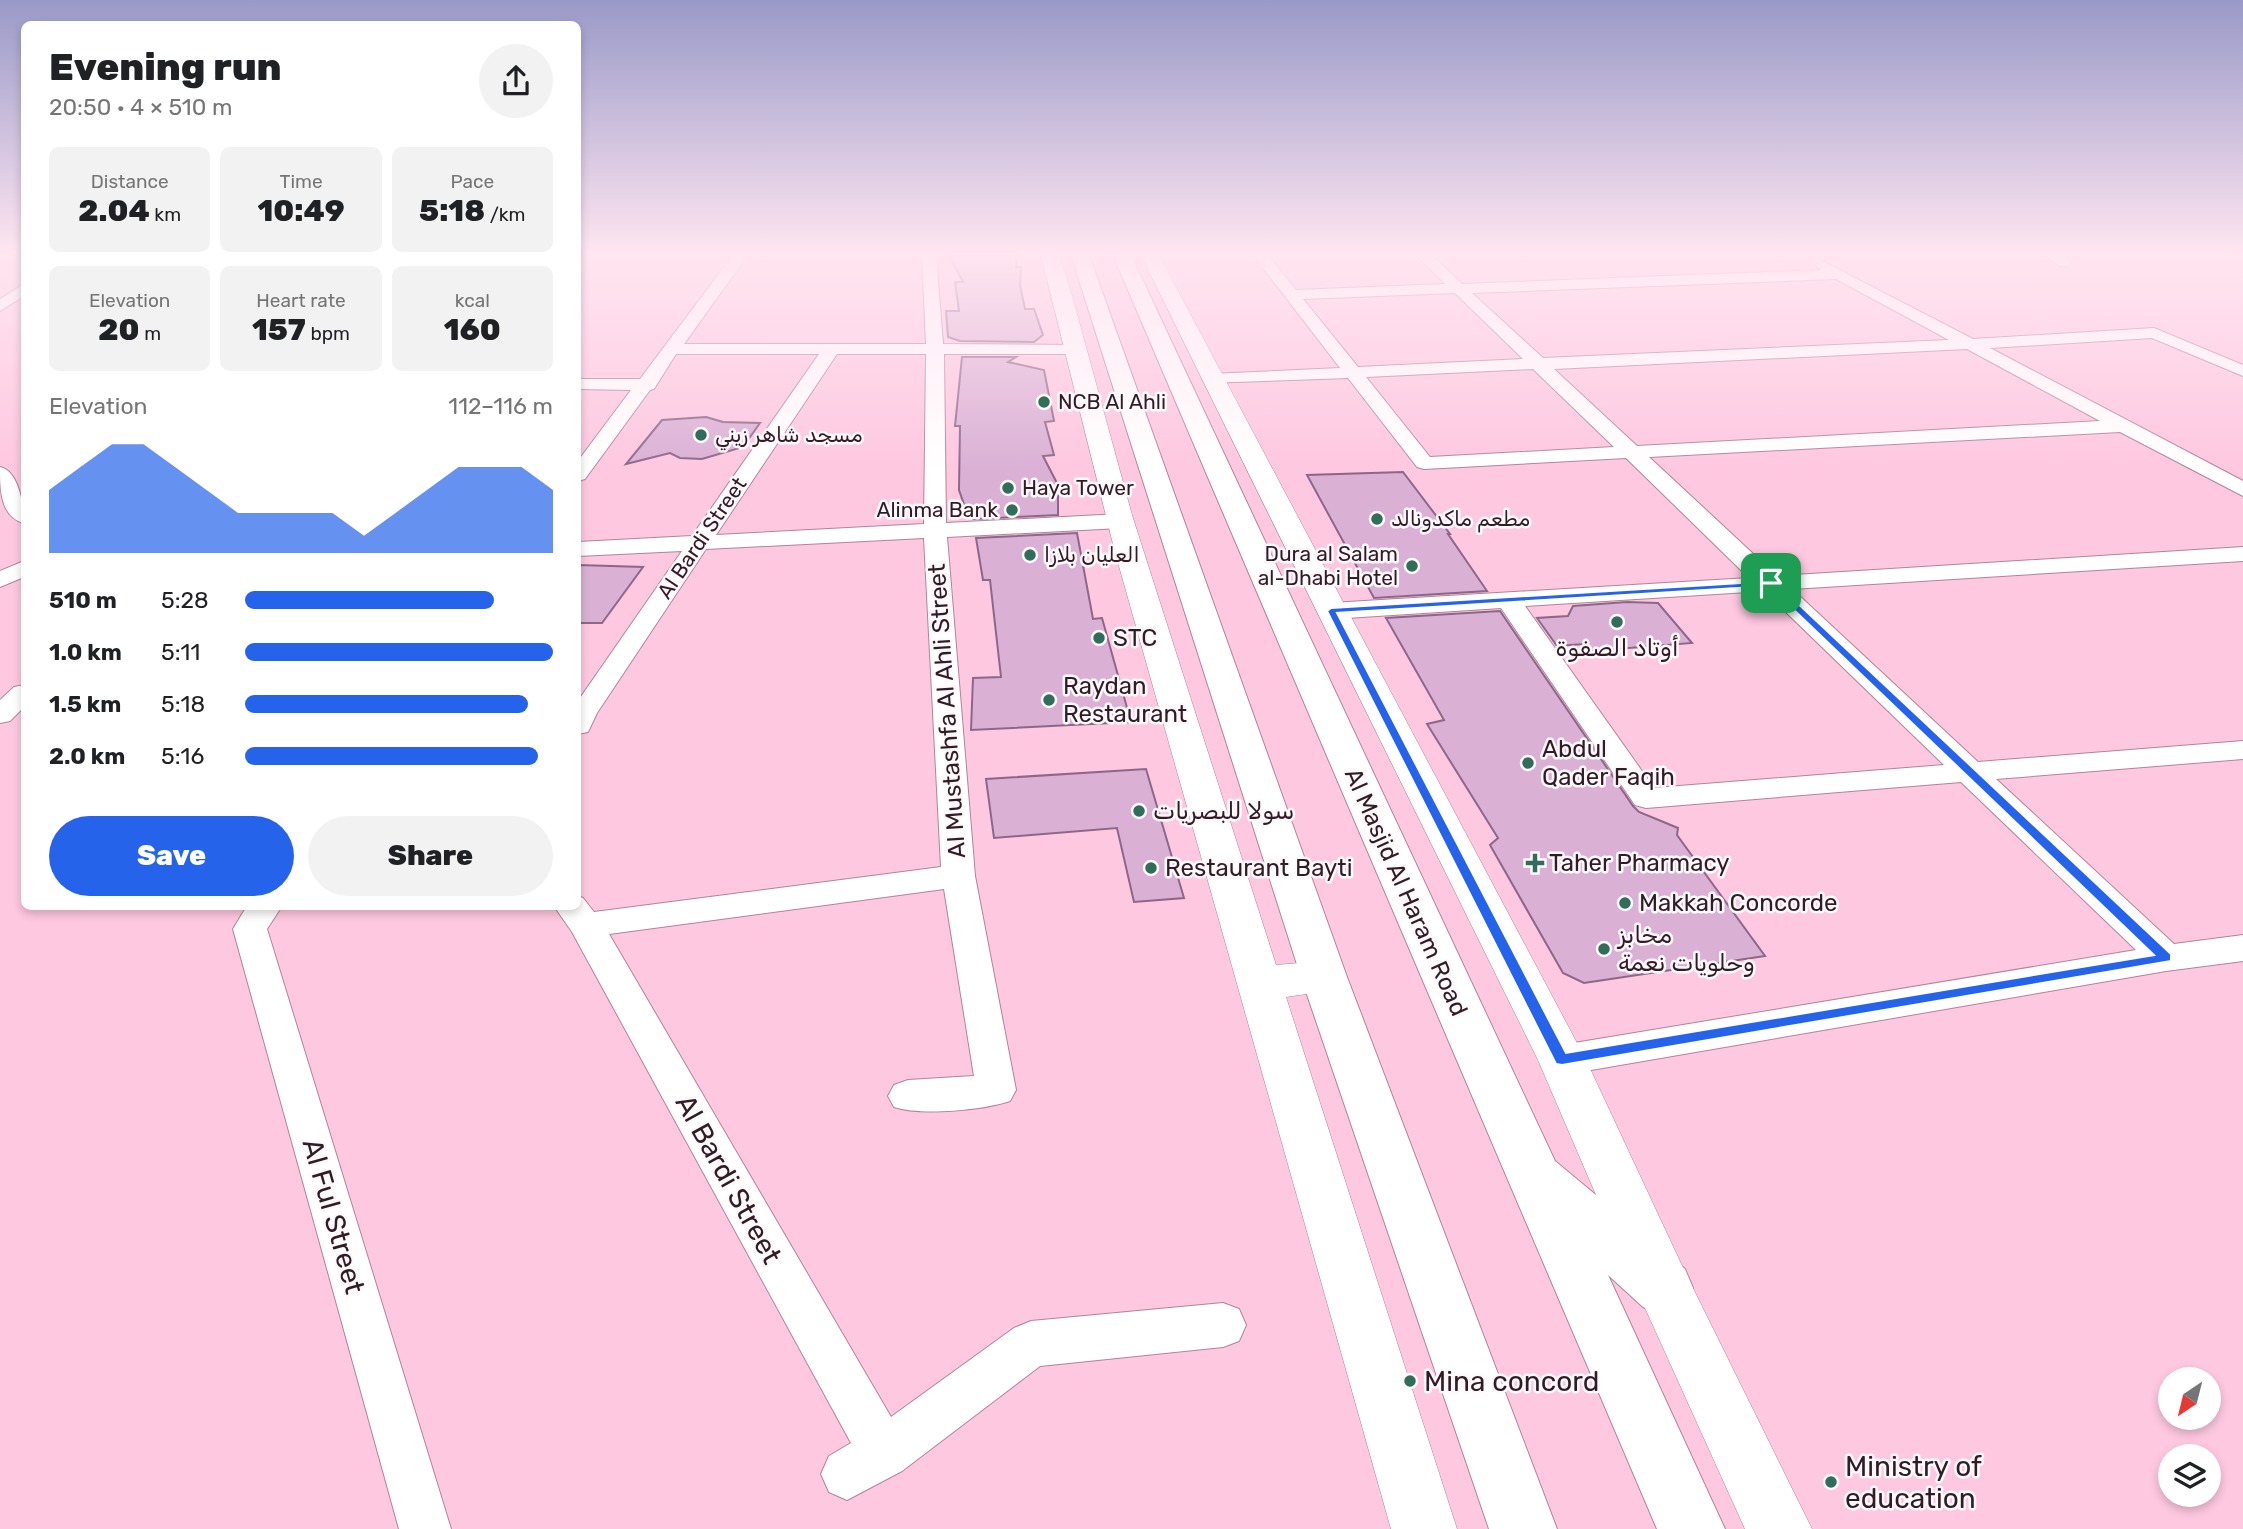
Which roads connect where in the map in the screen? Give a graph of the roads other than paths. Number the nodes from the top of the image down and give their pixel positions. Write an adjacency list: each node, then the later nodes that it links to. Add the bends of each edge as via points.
1 (689, 326): 11 (street)
2 (933, 326): 14 (street, Al Mustashfa Al Ahli Street)
3 (1076, 326): 12 (street)
4 (1095, 326): 47 (main road)
5 (1168, 326): 16 (main road, Al Masjid Al Haram Road)
6 (1178, 326): 16 (street)
7 (1316, 326): 18 (street)
8 (1500, 326): 15 (street)
9 (1937, 326): 10 (street)
10 (1970, 344): 15 (street); 17 (street, via 2154,332); 21 (street)
11 (673, 349): 13 (street); 20 (street)
12 (1075, 349): 14 (street); 27 (street)
13 (830, 351): 14 (street); 29 (street, Al Bardi Street)
14 (935, 351): 28 (street, Al Mustashfa Al Ahli Street)
15 (1540, 364): 18 (street); 22 (street)
16 (1193, 365): 18 (street); 36 (street); 51 (main road, Al Masjid Al Haram Road)
17 (2243, 371)
18 (1353, 373): 22 (street, via 1424,463)
19 (581, 384): 20 (street)
20 (648, 384): 23 (street)
21 (2123, 426): 22 (street); 25 (street)
22 (1632, 452): 34 (street)
23 (581, 471)
24 (0, 473): 26 (street)
25 (2243, 490)
26 (13, 513)
27 (1120, 521): 28 (street); 48 (street)
28 (935, 531): 29 (street); 42 (street, Al Mustashfa Al Ahli Street)
29 (698, 544): 30 (street); 39 (street, Al Bardi Street)
30 (581, 549)
31 (2243, 554): 34 (street)
32 (21, 570): 33 (street)
33 (0, 580)
34 (1771, 583): 35 (street); 41 (street)
35 (1508, 600): 36 (street); 41 (street, via 1646,798)
36 (1331, 611): 49 (street)
37 (21, 696): 38 (street)
38 (0, 715)
39 (581, 718)
40 (2243, 750): 41 (street)
41 (1971, 772): 46 (street)
42 (958, 876): 44 (street, Al Mustashfa Al Ahli Street); 50 (street, via 996,1090)
43 (262, 910): 54 (street, Al Ful Street, via 250,929)
44 (579, 916): 53 (street, Al Bardi Street, via 866,1464 1031,1344)
45 (2243, 948): 46 (street)
46 (2166, 958): 49 (street)
47 (1324, 977): 48 (street); 56 (main road)
48 (1258, 983): 55 (street)
49 (1562, 1060): 52 (street)
50 (908, 1096)
51 (1529, 1170): 52 (main road); 57 (main road, Al Masjid Al Haram Road)
52 (1664, 1288): 58 (street)
53 (1223, 1325)
54 (425, 1529)
55 (1424, 1529)
56 (1523, 1529)
57 (1690, 1529)
58 (1779, 1529)

